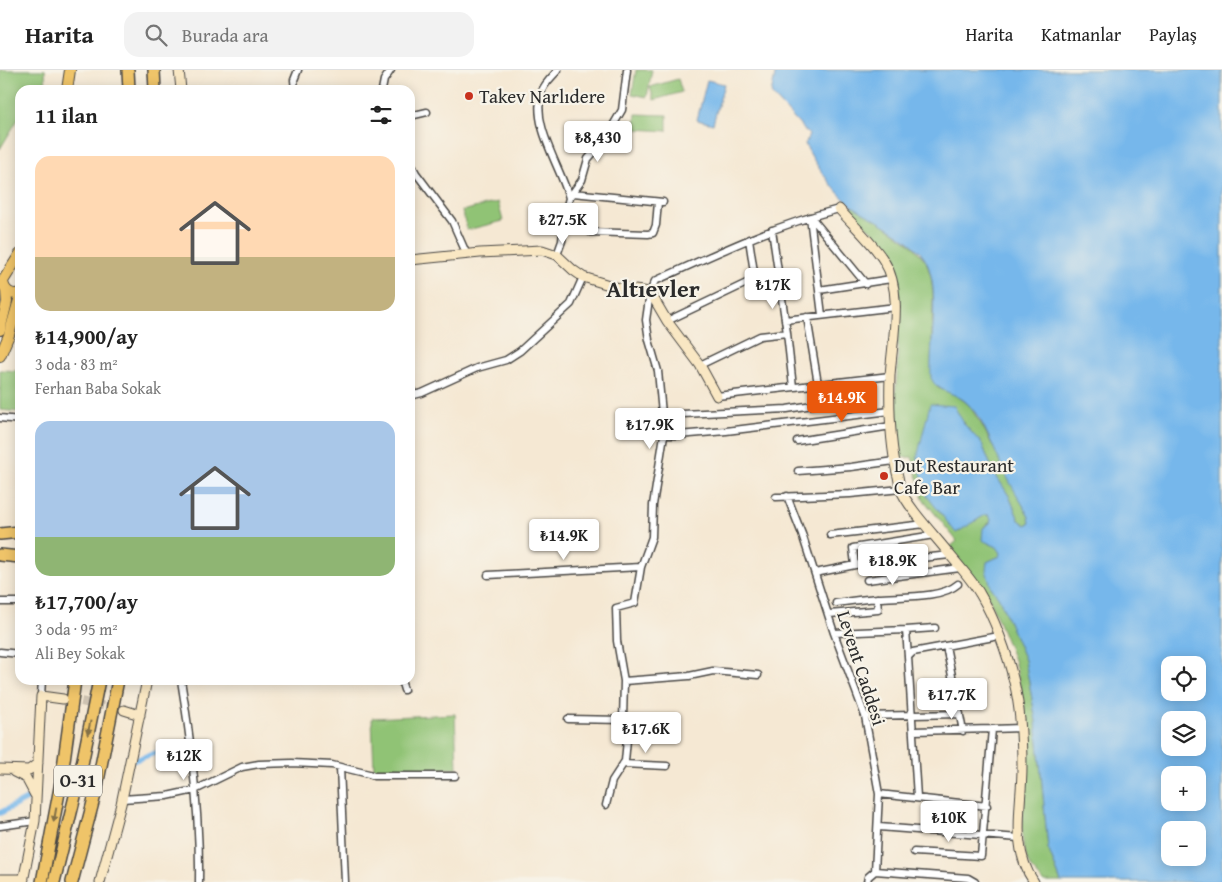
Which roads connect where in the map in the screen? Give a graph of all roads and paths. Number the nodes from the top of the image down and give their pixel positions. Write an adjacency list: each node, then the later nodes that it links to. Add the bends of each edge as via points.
1 (64, 70): 10 (main road)
2 (70, 70): 11 (main road)
3 (128, 70): 12 (highway)
4 (153, 70): 13 (highway)
5 (179, 70): 14 (street)
6 (298, 70): 15 (street)
7 (390, 70): 16 (street)
8 (558, 70): 20 (street, via 542,91 539,110 542,126)
9 (627, 70): 20 (street, via 622,110 588,159 582,180)
10 (61, 85)
11 (67, 85)
12 (129, 85)
13 (153, 85)
14 (180, 85)
15 (294, 85)
16 (383, 85)
17 (427, 112): 18 (street)
18 (415, 115)
19 (415, 171): 26 (street, via 452,221)
20 (571, 195): 22 (street); 22 (street, via 661,202 656,225 648,234 590,232)
21 (839, 209): 23 (street); 32 (street, via 885,261)
22 (565, 213): 27 (street)
23 (810, 216): 24 (street); 33 (street); 35 (street)
24 (772, 230): 25 (street); 42 (street)
25 (749, 239): 36 (street, via 655,281); 43 (street, via 755,279)
26 (467, 254): 27 (street, via 542,250); 28 (street)
27 (557, 255): 31 (street)
28 (415, 259)
29 (15, 260): 30 (main road)
30 (4, 274): 34 (main road)
31 (584, 277): 36 (street, via 619,288); 51 (street, via 571,304 520,351 506,360 477,368)
32 (891, 279): 33 (street); 38 (street)
33 (866, 284): 35 (street)
34 (3, 290): 37 (main road); 44 (main road, via 7,302)
35 (819, 290): 40 (street)
36 (650, 292): 43 (street); 55 (street, via 646,320 658,371)
37 (15, 294)
38 (896, 307): 40 (street); 48 (street)
39 (15, 313): 46 (main road)
40 (822, 315): 41 (street)
41 (806, 317): 42 (street); 49 (street)
42 (785, 320): 45 (street)
43 (667, 321): 47 (street)
44 (0, 330)
45 (787, 334): 47 (street, via 760,336); 50 (street)
46 (0, 356)
47 (700, 366): 52 (street)
48 (890, 376): 49 (street); 54 (street)
49 (818, 384): 50 (street)
50 (793, 388): 52 (street)
51 (415, 395)
52 (718, 396)
53 (844, 400): 55 (street, via 787,409)
54 (890, 411): 58 (street); 59 (street, via 736,430)
55 (662, 415): 59 (street)
56 (0, 418): 57 (street)
57 (15, 420)
58 (891, 426): 60 (street); 61 (street)
59 (664, 435): 78 (street, via 653,505 652,537)
60 (797, 440)
61 (894, 461): 62 (street); 63 (street)
62 (798, 471)
63 (900, 489): 64 (street); 66 (street)
64 (786, 496): 65 (street); 80 (street, Levent Caddesi)
65 (776, 497)
66 (925, 524): 69 (street); 70 (street)
67 (15, 532): 68 (highway)
68 (0, 534)
69 (830, 535)
70 (934, 535): 75 (street); 77 (street, via 853,548)
71 (0, 540): 72 (highway)
72 (15, 540)
73 (15, 552): 74 (highway)
74 (0, 553): 76 (highway)
75 (950, 555): 77 (street); 79 (street)
76 (15, 556)
77 (855, 565): 80 (street)
78 (641, 567): 81 (street); 98 (street, via 635,603 616,608 619,660)
79 (960, 568): 82 (street); 92 (street, via 980,593)
80 (815, 573): 88 (street, Levent Caddesi)
81 (488, 575)
82 (867, 580)
83 (958, 584): 84 (street, via 934,594)
84 (877, 598): 87 (street); 88 (street, via 878,610)
85 (0, 602): 86 (street)
86 (15, 602)
87 (836, 603)
88 (829, 614): 91 (street, Levent Caddesi)
89 (935, 628): 90 (street)
90 (906, 630): 91 (street); 96 (street)
91 (834, 633): 113 (street, Levent Caddesi)
92 (999, 636): 93 (street); 116 (street, via 1015,684)
93 (946, 646): 96 (street, via 913,652); 111 (street)
94 (0, 652): 95 (street)
95 (15, 654)
96 (908, 657): 110 (street)
97 (758, 675): 98 (street, via 713,671)
98 (624, 681): 115 (street)
99 (42, 685): 107 (street)
100 (74, 685): 144 (highway, one-way to 144, via 61,782)
101 (98, 685): 145 (highway, O-31, one-way to 145)
102 (117, 685): 146 (highway, O-31, via 96,791)
103 (146, 685): 112 (street)
104 (181, 685): 128 (street)
105 (402, 685): 106 (street)
106 (404, 690)
107 (41, 696): 108 (street); 120 (street)
108 (63, 699)
109 (124, 710): 112 (street)
110 (912, 714): 111 (street); 113 (street); 118 (street)
111 (960, 714): 119 (street)
112 (140, 715): 132 (street)
113 (865, 716): 129 (street, Levent Caddesi)
114 (568, 719): 115 (street)
115 (623, 720): 121 (street, via 627,740)
116 (1021, 728): 117 (street); 139 (street)
117 (992, 729): 119 (street); 134 (street)
118 (913, 731): 119 (street); 130 (street)
119 (963, 731)
120 (38, 763): 125 (street); 127 (street)
121 (623, 764): 122 (street); 133 (street, via 612,781)
122 (668, 766)
123 (340, 767): 126 (street, via 374,776); 128 (street, via 292,762 259,764 242,767); 149 (street)
124 (5, 770): 125 (street)
125 (25, 775): 127 (street, via 33,774); 131 (street)
126 (455, 776)
127 (38, 779): 131 (street)
128 (196, 790): 132 (street); 148 (street)
129 (879, 794): 130 (street); 137 (street, Levent Caddesi)
130 (917, 797): 134 (street)
131 (36, 798): 135 (street)
132 (122, 799): 147 (street)
133 (606, 805)
134 (987, 806): 138 (street)
135 (35, 821): 136 (street); 143 (street)
136 (0, 826)
137 (879, 827): 138 (street); 141 (street, Levent Caddesi)
138 (984, 835): 139 (street); 140 (street, via 982,856)
139 (1019, 838): 152 (street, via 1022,860)
140 (914, 852)
141 (875, 870): 150 (street, Levent Caddesi); 151 (street, via 968,878)
142 (0, 879): 143 (street)
143 (24, 881)
144 (42, 882)
145 (54, 882)
146 (72, 882)
147 (100, 882)
148 (199, 882)
149 (345, 882)
150 (867, 882)
151 (975, 882)
152 (1034, 882)

